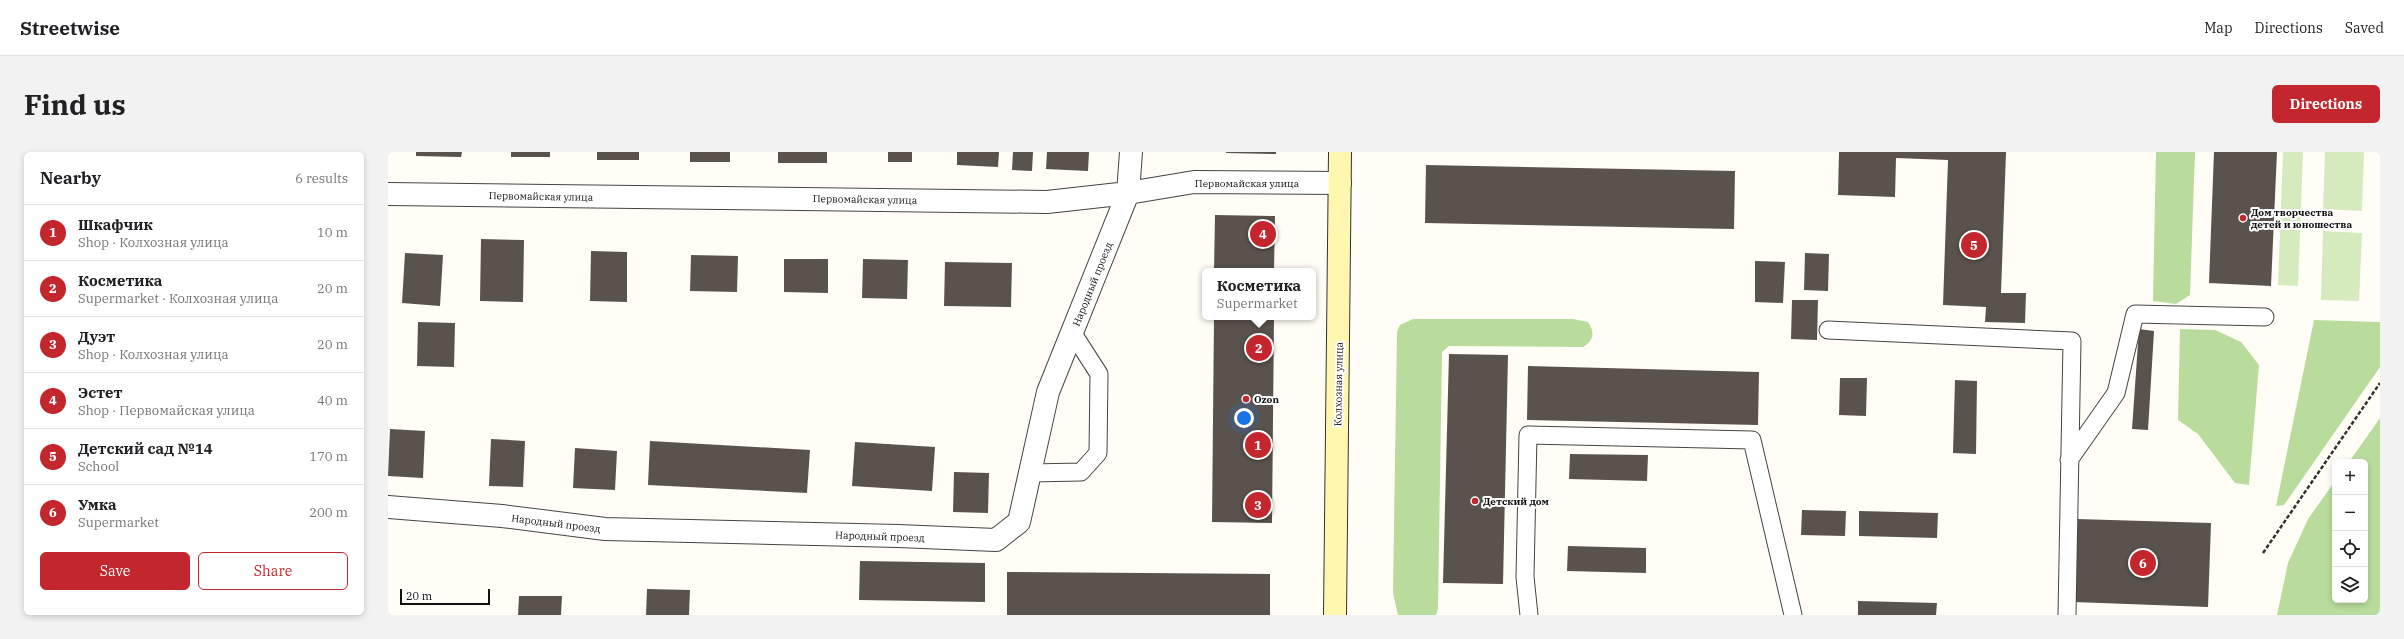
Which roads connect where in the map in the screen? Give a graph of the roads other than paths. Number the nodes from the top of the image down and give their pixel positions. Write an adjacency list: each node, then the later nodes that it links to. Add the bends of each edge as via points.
1 (1131, 152): 5 (street, Народный проезд)
2 (1340, 152): 3 (street, Колхозная улица)
3 (1340, 183): 5 (street, Первомайская улица, via 1194,182); 12 (street, Колхозная улица)
4 (388, 194): 5 (street, Первомайская улица, via 1047,202)
5 (1128, 194): 8 (street, Народный проезд)
6 (2265, 317): 9 (lane, via 2135,314 2116,393)
7 (1828, 330): 9 (lane, via 2072,341)
8 (1072, 332): 10 (street, Народный проезд, via 1048,392); 10 (lane, via 1099,374 1098,453 1081,472)
9 (2069, 460): 15 (lane)
10 (1030, 473): 11 (street, Народный проезд, via 1019,522 996,540 605,529 502,516)
11 (388, 507)
12 (1335, 615)
13 (1529, 615): 14 (lane, via 1525,577 1528,435 1752,440)
14 (1793, 615)
15 (2067, 615)

